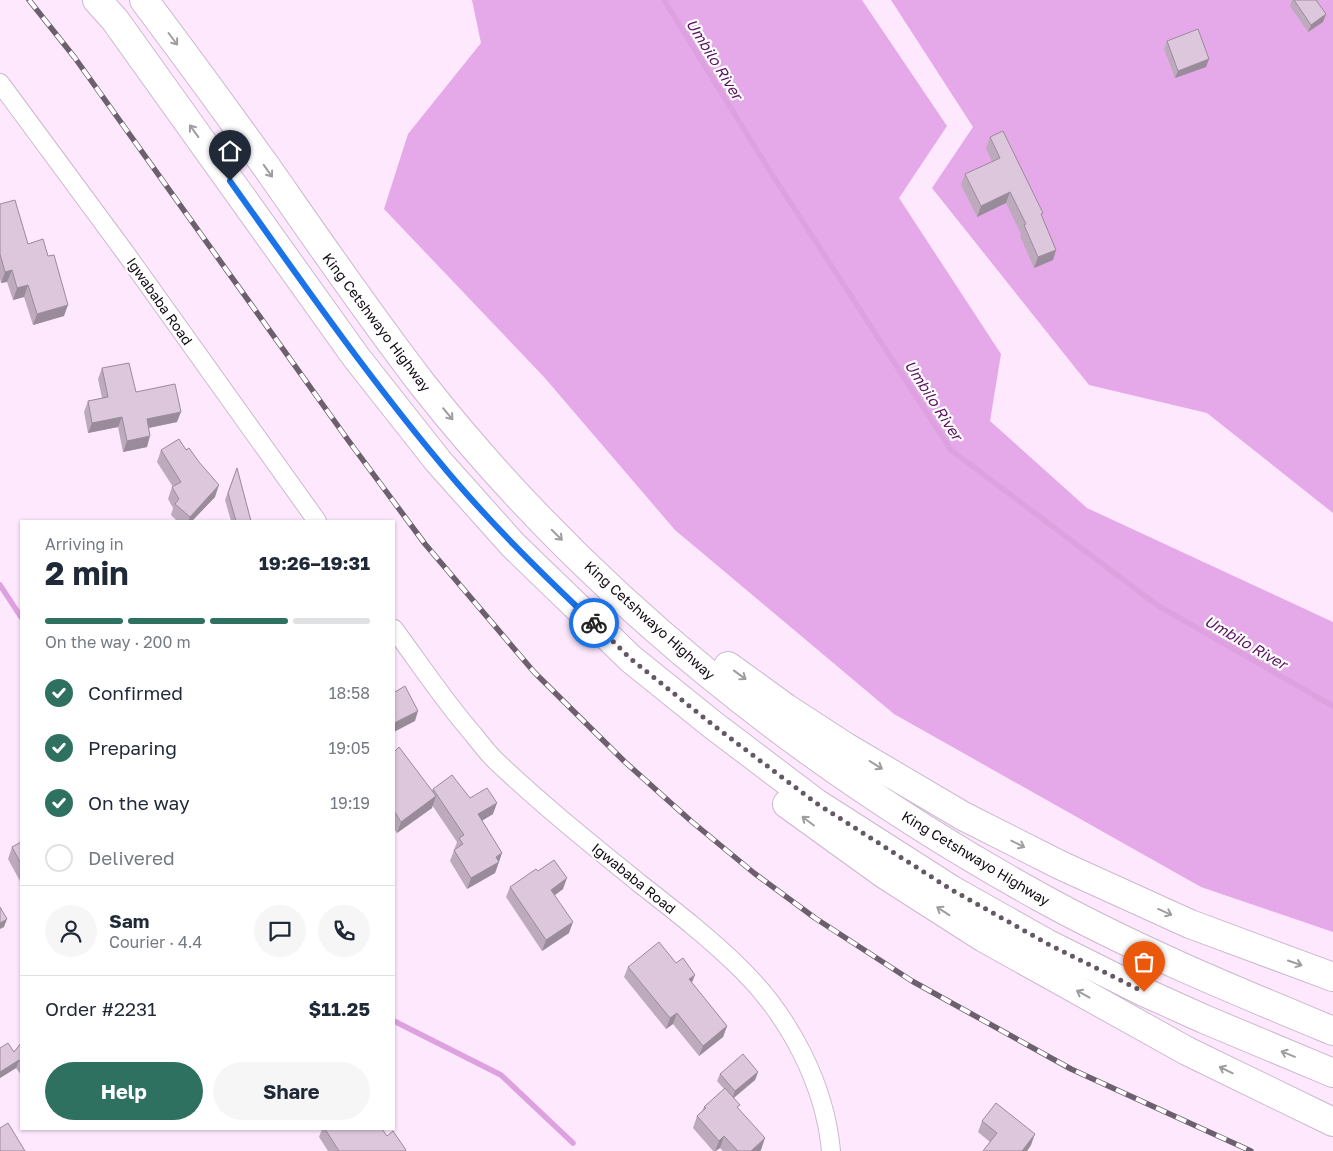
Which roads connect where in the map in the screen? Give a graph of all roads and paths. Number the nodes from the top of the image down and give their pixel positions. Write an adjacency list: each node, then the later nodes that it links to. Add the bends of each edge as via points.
1 (97, 0): 7 (highway, one-way to 1, via 513,545 438,461 356,357 115,20)
2 (144, 0): 5 (highway, King Cetshwayo Highway, one-way to 5, via 423,385 516,493)
3 (0, 83): 4 (street, Igwababa Road, via 124,250)
4 (316, 520)
5 (626, 602): 8 (highway, one-way to 8, via 667,623 846,748 963,816 1060,865 1190,924); 9 (highway, King Cetshwayo Highway, via 782,731 871,794 982,864 1111,934 1203,977)
6 (395, 629): 12 (street, Igwababa Road, via 452,710 494,759 561,819 708,938 760,990 790,1033 808,1067 825,1114)
7 (631, 659): 10 (highway, one-way to 7, via 1144,992 1048,944 952,890 816,803); 11 (highway, one-way to 7, via 1188,1051 1098,1002 984,938 884,874 732,762 648,681)
8 (1333, 977)
9 (1333, 1031)
10 (1333, 1073)
11 (1333, 1122)
12 (831, 1151)

